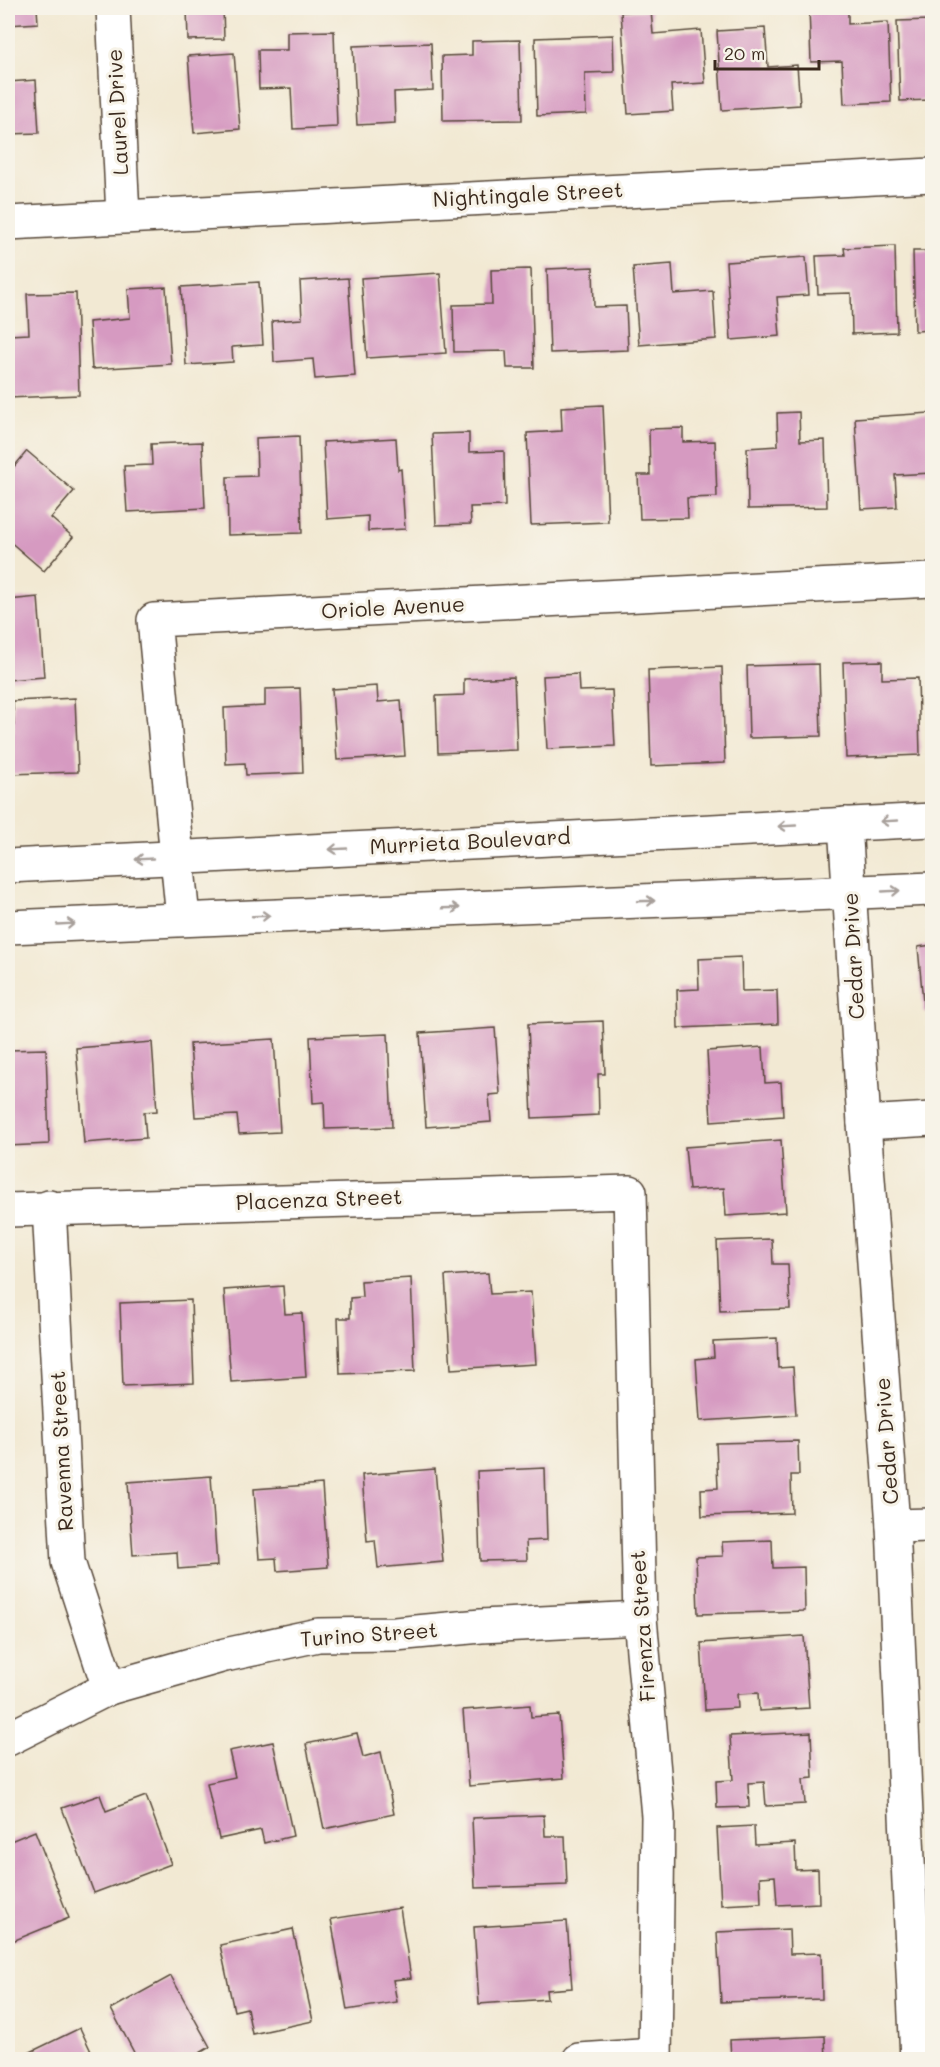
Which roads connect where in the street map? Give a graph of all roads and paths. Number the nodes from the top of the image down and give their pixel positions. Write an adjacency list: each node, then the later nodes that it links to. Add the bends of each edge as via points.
1 (113, 8): 3 (street, Laurel Drive)
2 (933, 175): 3 (street, Nightingale Street)
3 (123, 216): 4 (street, Nightingale Street)
4 (8, 223)
5 (933, 580): 8 (street, Oriole Avenue, via 154,620)
6 (933, 820): 7 (street, Murrieta Boulevard, one-way to 7)
7 (845, 824): 8 (street, Murrieta Boulevard, one-way to 8); 11 (street, Cedar Drive)
8 (178, 857): 9 (street, Murrieta Boulevard, one-way to 9); 12 (street, Oriole Avenue)
9 (8, 866)
10 (933, 889): 11 (street, one-way to 10)
11 (850, 893): 12 (street, one-way to 11); 15 (street, Cedar Drive)
12 (183, 919): 13 (street, one-way to 12)
13 (8, 927)
14 (933, 1119): 15 (street)
15 (864, 1123): 20 (street, Cedar Drive)
16 (630, 1192): 17 (street, Placenza Street); 21 (street, Firenza Street)
17 (49, 1208): 18 (street, Placenza Street); 22 (street, Ravenna Street, via 68,1562)
18 (8, 1210)
19 (933, 1525): 20 (street)
20 (893, 1526): 26 (street, Cedar Drive)
21 (640, 1618): 22 (street, Turino Street, via 481,1626 395,1635 318,1635 225,1655); 24 (street, Firenza Street, via 658,1816)
22 (109, 1688): 23 (street, Turino Street)
23 (8, 1739)
24 (655, 2057): 25 (street)
25 (579, 2060)
26 (917, 2060)

